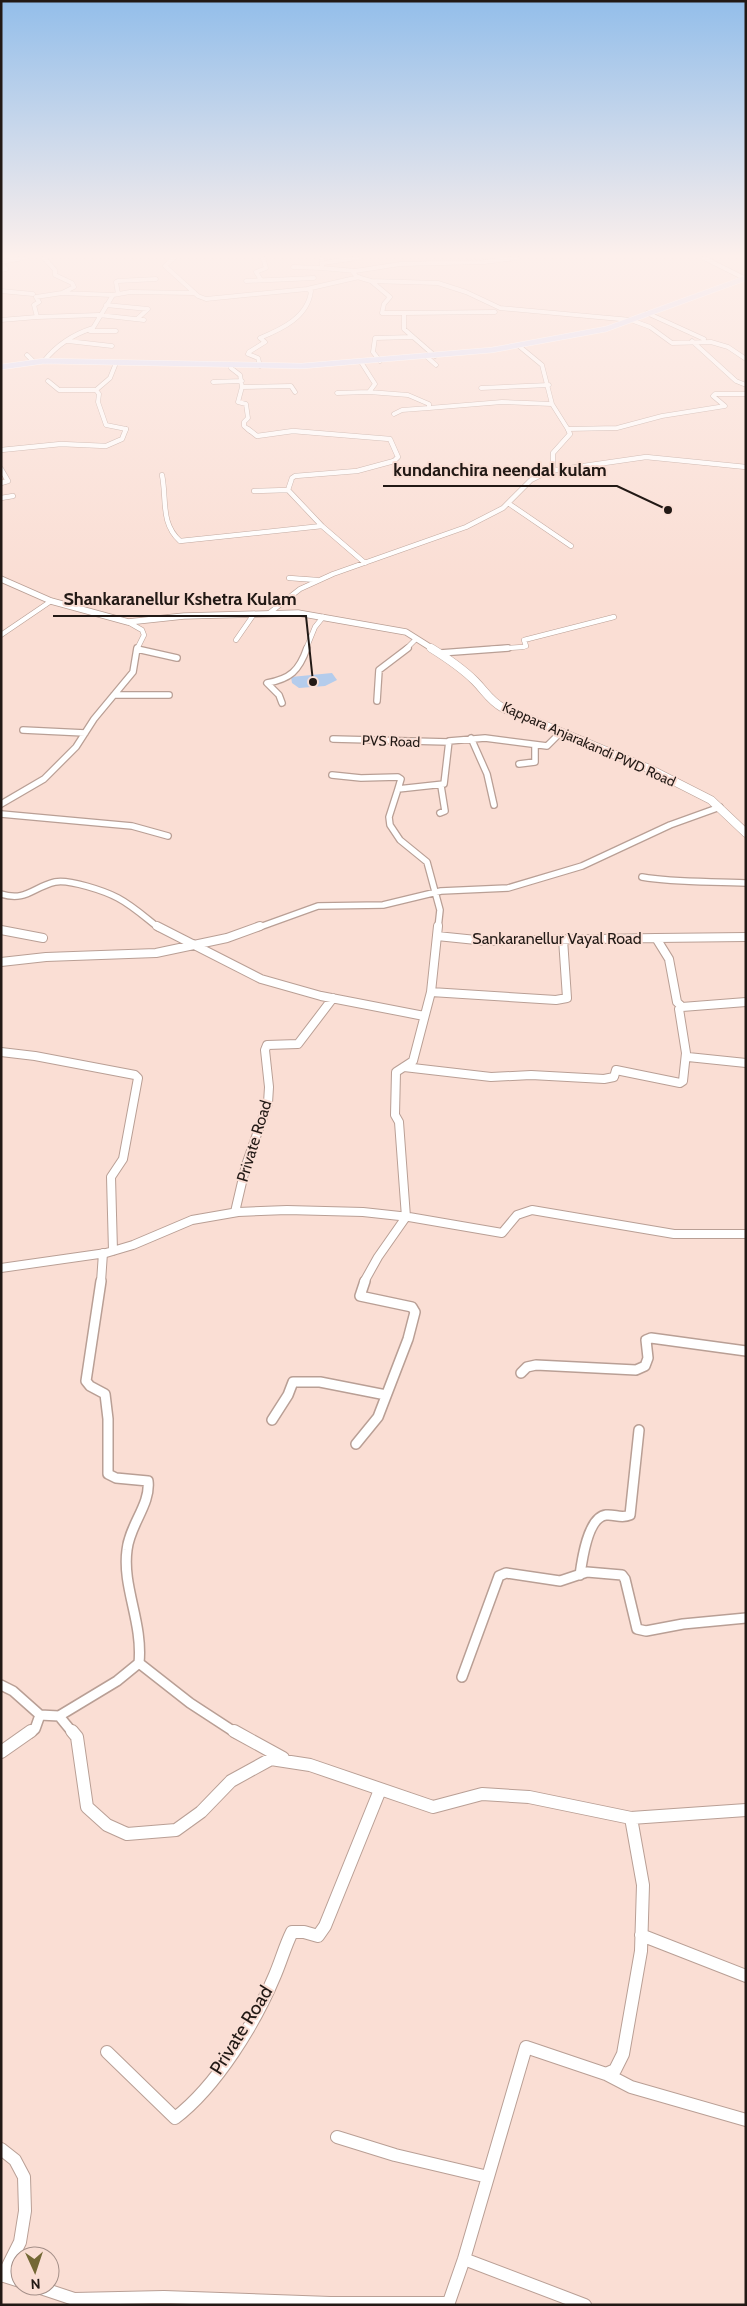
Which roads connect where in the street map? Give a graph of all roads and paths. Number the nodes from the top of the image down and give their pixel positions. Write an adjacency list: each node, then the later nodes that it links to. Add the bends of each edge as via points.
1 (115, 366): 16 (street, via 110,378)
2 (216, 366): 3 (main road)
3 (231, 366): 4 (main road); 10 (street)
4 (260, 366): 5 (main road)
5 (308, 366)
6 (363, 366): 18 (street, via 375,384)
7 (542, 366): 12 (street)
8 (720, 366): 13 (street, via 736,381)
9 (48, 381): 16 (street, via 60,390)
10 (242, 381): 11 (street); 14 (street)
11 (213, 382)
12 (549, 385): 15 (street); 21 (street)
13 (746, 385)
14 (242, 388): 17 (street, via 291,386); 31 (street, via 238,402 246,404 248,418 243,424 256,436 293,431 388,437 397,453 394,461 379,467 295,476)
15 (481, 388)
16 (96, 390): 25 (street, via 105,425 126,429 117,442 106,446 61,444)
17 (295, 392)
18 (370, 392): 19 (street); 22 (street, via 420,398 429,404)
19 (338, 393)
20 (746, 394): 24 (street, via 715,394 725,406 713,410 662,416 617,428)
21 (552, 404): 22 (street, via 514,402); 24 (street)
22 (429, 408): 23 (street, via 399,410)
23 (394, 414)
24 (568, 429): 28 (street, via 570,434 553,453)
25 (1, 450)
26 (746, 467): 28 (street, via 646,457)
27 (1, 469): 30 (street, via 8,481)
28 (553, 470): 35 (street, via 531,480)
29 (162, 475): 36 (street, via 165,519 180,541)
30 (1, 483)
31 (288, 490): 32 (street); 36 (street)
32 (254, 491)
33 (12, 496): 34 (street)
34 (1, 498)
35 (508, 503): 37 (street); 38 (street, via 466,527)
36 (322, 526): 38 (street)
37 (571, 546)
38 (365, 563): 41 (street)
39 (289, 578): 41 (street)
40 (1, 579): 42 (main road, Kappara Anjarakandi PWD Road)
41 (319, 580): 44 (street, via 300,589)
42 (51, 601): 47 (main road, Kappara Anjarakandi PWD Road); 48 (street)
43 (254, 614): 44 (main road, Kappara Anjarakandi PWD Road); 47 (main road, Kappara Anjarakandi PWD Road); 49 (street)
44 (268, 614): 45 (main road, Kappara Anjarakandi PWD Road, via 298,613)
45 (322, 617): 50 (main road, Kappara Anjarakandi PWD Road, via 406,632); 57 (street, via 306,643 298,672 284,681 266,684 279,695)
46 (614, 617): 52 (street, via 524,640 526,646 523,647)
47 (128, 622): 51 (street, via 142,630 144,635)
48 (1, 635)
49 (236, 640)
50 (416, 640): 52 (main road, Kappara Anjarakandi PWD Road); 56 (street, via 379,670)
51 (137, 649): 53 (street); 54 (street, via 134,672)
52 (440, 653): 60 (main road, Kappara Anjarakandi PWD Road, via 476,682 490,700)
53 (178, 658)
54 (114, 695): 55 (street); 59 (street)
55 (169, 695)
56 (377, 701)
57 (282, 703)
58 (23, 730): 59 (street)
59 (85, 733): 69 (street, via 76,747 44,779)
60 (560, 733): 64 (street, via 547,746); 71 (main road, Kappara Anjarakandi PWD Road, via 652,770)
61 (471, 738): 63 (street, PVS Road); 64 (street, PVS Road); 70 (street, via 487,774)
62 (333, 739): 63 (street, PVS Road)
63 (449, 742): 67 (street, via 444,784)
64 (535, 745): 65 (street, via 535,762)
65 (519, 764)
66 (332, 775): 68 (street, via 398,777 401,779)
67 (441, 786): 68 (street); 72 (street, via 445,811)
68 (398, 789): 78 (street, via 389,817 390,825 400,840 427,862)
69 (1, 804)
70 (494, 805)
71 (720, 807): 74 (main road, Kappara Anjarakandi PWD Road); 78 (street, via 670,825 582,866 539,879 508,888)
72 (440, 813)
73 (1, 814): 75 (street, via 132,826)
74 (746, 833)
75 (168, 836)
76 (642, 877): 77 (street, via 671,882)
77 (746, 883)
78 (435, 893): 81 (street, via 440,910); 86 (street, via 383,905 318,906 227,938)
79 (1, 894): 86 (street, via 21,897 55,882 68,881 118,898 161,929)
80 (1, 930): 83 (street)
81 (437, 936): 85 (street, Sankaranellur Vayal Road, via 486,941); 88 (street)
82 (746, 937): 84 (street)
83 (43, 938)
84 (656, 938): 85 (street, Sankaranellur Vayal Road); 91 (street, Sankaranellur Vayal Road, via 664,950 677,1002)
85 (563, 939): 88 (street, via 567,998)
86 (196, 945): 87 (street, via 156,953); 89 (street, via 262,979)
87 (1, 962)
88 (431, 992): 92 (street)
89 (333, 998): 92 (street); 97 (street, Private Road, via 298,1044 268,1045 265,1050 268,1103 246,1165)
90 (746, 1002): 91 (street)
91 (682, 1007): 94 (street, Sankaranellur Vayal Road, via 682,1034)
92 (424, 1016): 96 (street, via 413,1061)
93 (1, 1052): 100 (street, via 53,1058 138,1078 123,1159 111,1177)
94 (688, 1057): 95 (street); 96 (street, via 683,1081 676,1084 616,1070 614,1076 604,1079 531,1075 491,1077)
95 (746, 1062)
96 (403, 1067): 98 (street, via 396,1072 395,1115 399,1122)
97 (235, 1212): 98 (street, via 315,1211); 100 (street, via 198,1219 150,1240)
98 (406, 1217): 99 (street, via 502,1233 516,1214 532,1210 674,1234); 105 (street, via 378,1257 360,1296 403,1303 412,1306 415,1312)
99 (746, 1234)
100 (113, 1251): 101 (street)
101 (103, 1253): 102 (street); 111 (street, via 101,1296 86,1381 105,1394 108,1474 118,1479 138,1477 148,1480 149,1489 129,1538 126,1557 129,1590 141,1627)
102 (1, 1268)
103 (746, 1351): 104 (street, via 651,1338 646,1340 648,1358 644,1366 636,1370 536,1365)
104 (521, 1373)
105 (387, 1393): 106 (street, via 320,1382 293,1382); 108 (street, via 378,1417)
106 (272, 1420)
107 (639, 1430): 109 (street, via 630,1515 603,1516 598,1520 588,1538)
108 (356, 1444)
109 (580, 1575): 110 (street, via 587,1572 622,1575 637,1629 646,1631); 112 (street, via 560,1580 506,1573 499,1576)
110 (746, 1618)
111 (139, 1662): 115 (street, via 117,1681); 117 (street, via 195,1707 237,1735)
112 (462, 1677)
113 (1, 1685): 114 (street, via 13,1691)
114 (40, 1715): 115 (street); 116 (street, via 35,1729)
115 (59, 1716): 117 (street, via 77,1737 87,1808 107,1825 127,1834 176,1830 201,1812 230,1781 271,1759)
116 (1, 1752)
117 (289, 1762): 118 (street, via 310,1765)
118 (380, 1790): 120 (street, via 433,1807 482,1794 529,1797); 123 (street, Private Road, via 318,1936 292,1932 258,2011 186,2112 175,2118 167,2112)
119 (746, 1810): 120 (street)
120 (631, 1818): 121 (street, via 643,1885)
121 (641, 1935): 122 (street); 124 (street, via 623,2054 615,2070)
122 (746, 1976)
123 (107, 2052)
124 (606, 2074): 125 (street, via 631,2087); 128 (street, via 526,2047)
125 (746, 2120)
126 (337, 2137): 128 (street, via 395,2155)
127 (1, 2149): 130 (street, via 16,2160 24,2177 25,2211 20,2242)
128 (488, 2177): 129 (street)
129 (464, 2260): 132 (street); 133 (street)
130 (2, 2276)
131 (60, 2294): 132 (street, via 74,2299 164,2297)
132 (449, 2304)
133 (585, 2305)

